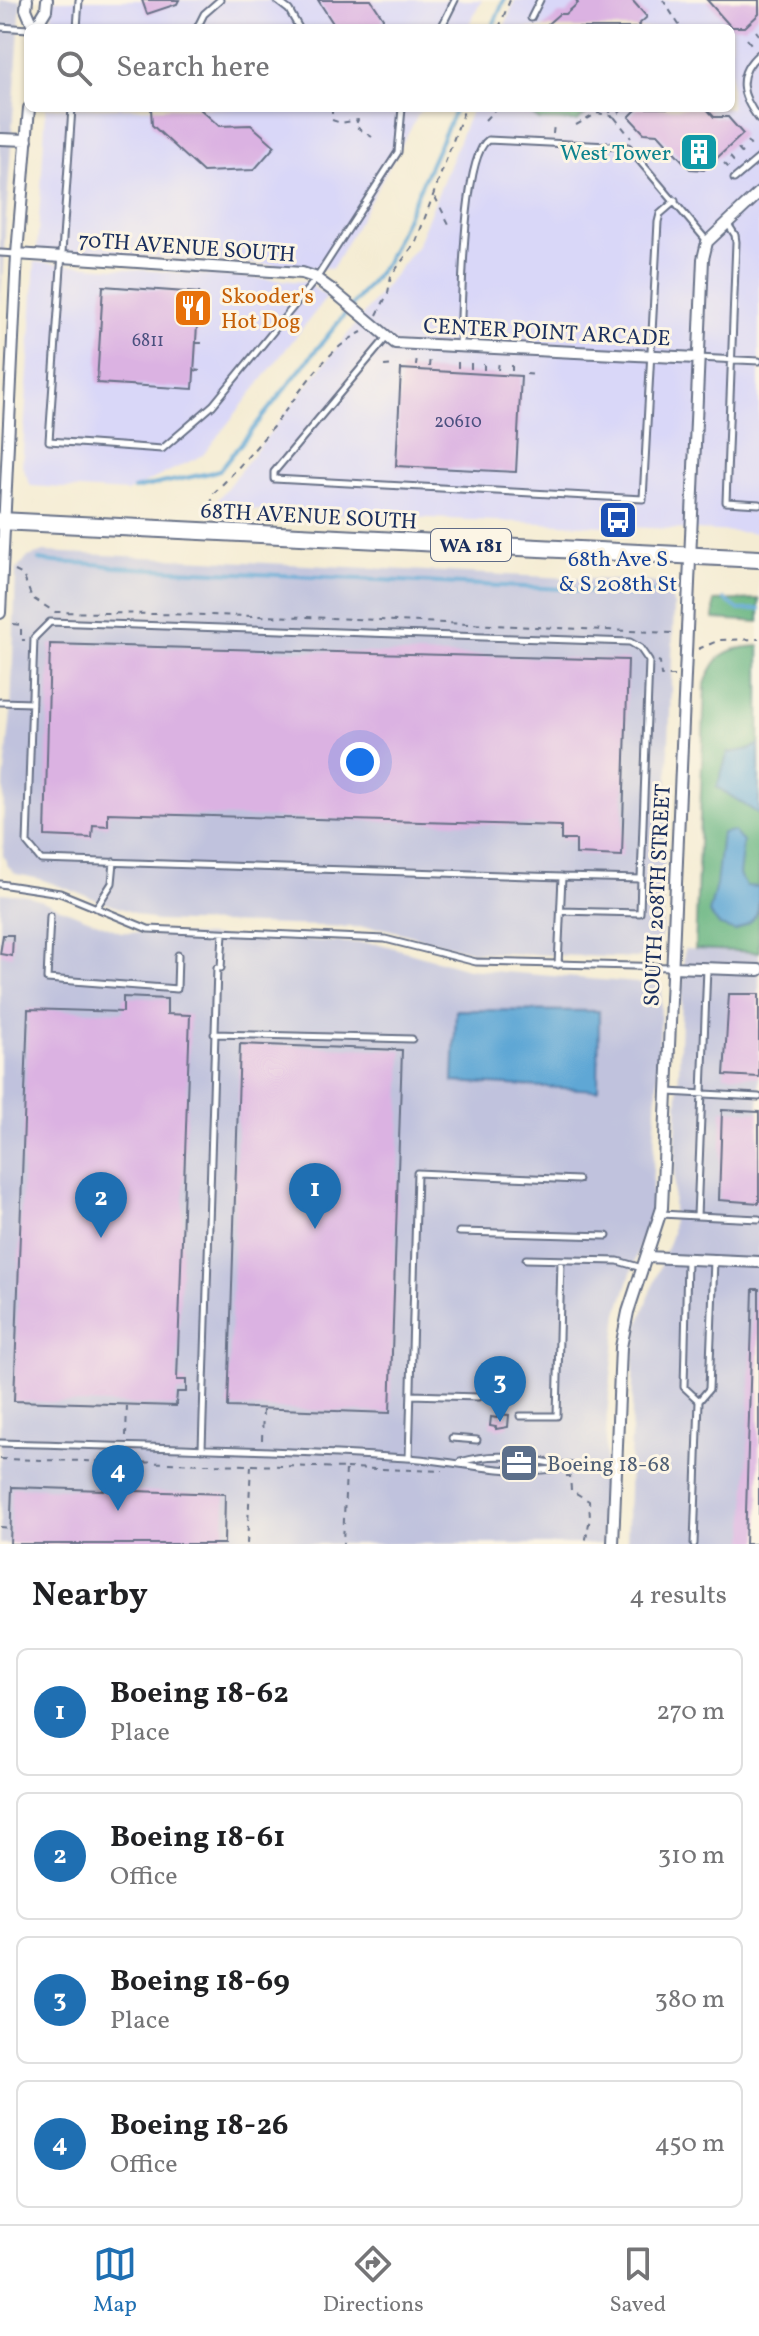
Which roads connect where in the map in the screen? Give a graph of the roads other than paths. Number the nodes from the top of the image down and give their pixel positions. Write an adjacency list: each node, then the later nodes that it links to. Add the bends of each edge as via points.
1 (27, 0): 9 (street)
2 (47, 0): 10 (street)
3 (79, 0): 11 (lane)
4 (220, 0): 12 (lane)
5 (276, 0): 13 (lane)
6 (455, 0): 14 (lane)
7 (540, 0): 8 (lane)
8 (531, 18)
9 (31, 24)
10 (35, 24)
11 (77, 24)
12 (199, 24)
13 (297, 24)
14 (443, 24)
15 (0, 27): 16 (lane)
16 (24, 28)
17 (757, 51): 21 (lane, via 744,75 744,95)
18 (29, 112): 23 (street)
19 (72, 112): 32 (lane)
20 (402, 112): 33 (lane, via 398,152)
21 (759, 119)
22 (0, 139): 23 (street)
23 (27, 140): 31 (street)
24 (759, 158): 25 (lane)
25 (734, 179)
26 (759, 193): 28 (street)
27 (675, 201): 29 (lane); 35 (lane, via 628,147 484,142 467,204); 36 (lane, via 658,222)
28 (727, 223): 29 (street); 38 (lane, via 736,242)
29 (707, 242): 37 (street, SOUTH 208TH STREET)
30 (0, 253): 31 (lane, 70TH AVENUE SOUTH)
31 (17, 254): 32 (street, 70TH AVENUE SOUTH); 41 (street)
32 (62, 257): 33 (street, 70TH AVENUE SOUTH, via 302,273); 33 (lane, via 49,441 162,449 213,405)
33 (316, 279): 34 (street, 70TH AVENUE SOUTH, via 376,320)
34 (391, 340): 35 (street, CENTER POINT ARCADE); 36 (lane, via 274,472 274,479 643,499)
35 (459, 352): 36 (street, CENTER POINT ARCADE)
36 (651, 356): 37 (street, CENTER POINT ARCADE)
37 (697, 358): 38 (lane); 42 (street, SOUTH 208TH STREET)
38 (731, 359): 39 (lane); 40 (lane, via 726,502)
39 (759, 361)
40 (759, 504)
41 (2, 521): 42 (main road, 68TH AVENUE SOUTH / WA 181); 44 (street)
42 (690, 556): 43 (main road, 68TH AVENUE SOUTH / WA 181); 57 (street, SOUTH 208TH STREET)
43 (759, 559)
44 (0, 613)
45 (0, 702): 46 (lane)
46 (32, 703): 47 (lane, via 27,843 41,860); 49 (lane, via 34,640 50,622 630,642 649,661)
47 (114, 862): 48 (lane); 51 (lane, via 112,883)
48 (562, 877): 49 (lane); 52 (lane)
49 (641, 879): 52 (lane, via 640,913)
50 (0, 884): 51 (lane, via 60,893)
51 (96, 908): 54 (lane, via 148,929)
52 (560, 911): 56 (lane)
53 (50, 916): 55 (lane, via 47,979 177,989)
54 (223, 933): 56 (lane, via 385,939 476,962); 60 (lane)
55 (178, 955)
56 (558, 965): 57 (lane)
57 (672, 967): 58 (street); 62 (street, SOUTH 208TH STREET)
58 (707, 968): 59 (street); 63 (lane)
59 (759, 970)
60 (214, 1034): 61 (lane); 84 (lane)
61 (412, 1039)
62 (667, 1092): 63 (lane); 66 (street, SOUTH 208TH STREET)
63 (701, 1094): 64 (lane); 67 (lane)
64 (759, 1097)
65 (578, 1180): 77 (lane, via 417,1173)
66 (661, 1214): 67 (lane); 76 (street, SOUTH 208TH STREET)
67 (697, 1216): 68 (lane)
68 (759, 1219)
69 (459, 1232): 70 (lane)
70 (607, 1236)
71 (526, 1259): 73 (lane)
72 (687, 1259): 74 (street); 76 (street); 79 (lane, via 684,1387)
73 (561, 1260): 76 (lane); 80 (lane, via 557,1416)
74 (714, 1260): 75 (street); 79 (lane, via 709,1389)
75 (759, 1262)
76 (645, 1263): 88 (street, SOUTH 208TH STREET, via 621,1347)
77 (411, 1395): 78 (lane); 85 (lane)
78 (478, 1397)
79 (699, 1401): 90 (lane)
80 (520, 1416)
81 (452, 1438): 82 (lane)
82 (477, 1440)
83 (0, 1443): 84 (lane)
84 (202, 1449): 85 (lane)
85 (409, 1458): 86 (lane)
86 (455, 1463): 87 (lane, via 551,1470); 87 (lane, via 483,1455)
87 (569, 1466): 88 (lane)
88 (616, 1468): 89 (street, SOUTH 208TH STREET)
89 (613, 1544)
90 (694, 1544)

